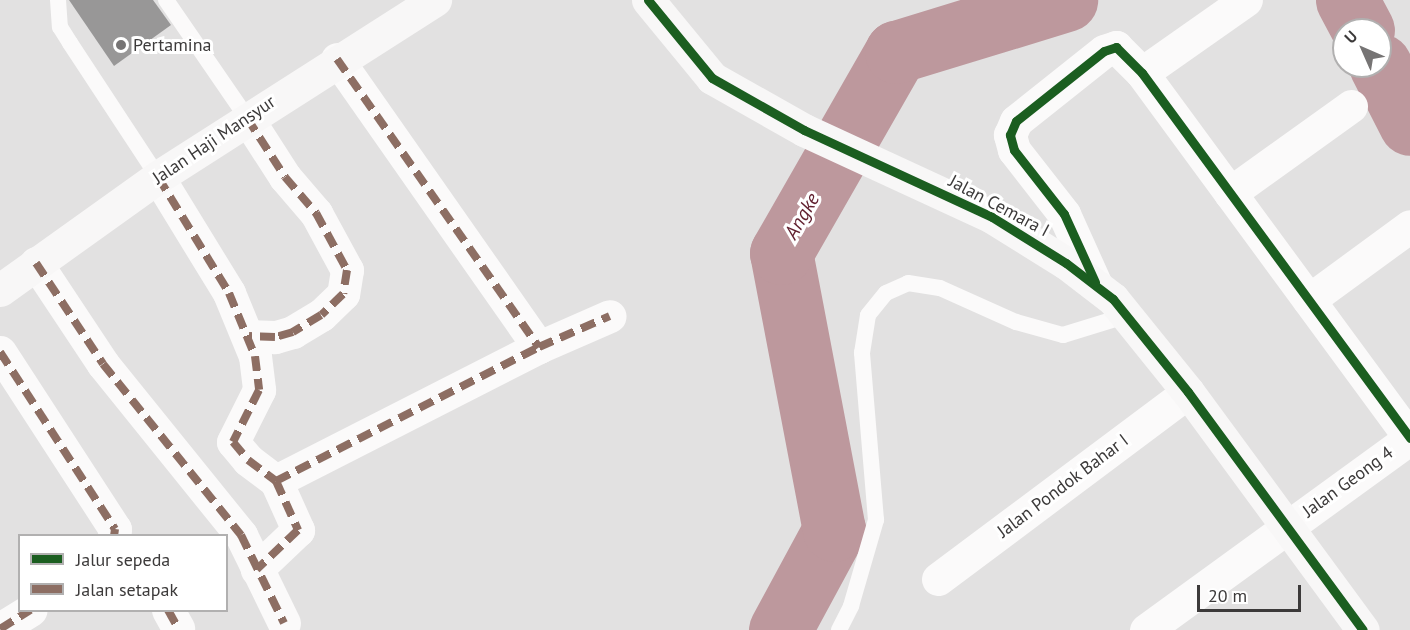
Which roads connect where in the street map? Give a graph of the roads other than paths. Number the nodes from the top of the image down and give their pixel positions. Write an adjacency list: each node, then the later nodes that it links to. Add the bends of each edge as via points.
1 (58, 0): 10 (lane, via 60,27)
2 (166, 0): 9 (lane)
3 (435, 0): 6 (street, Jalan Haji Mansyur)
4 (648, 0): 14 (street, Jalan Cemara I, via 712,78 804,130 1034,241)
5 (1246, 0): 7 (street)
6 (337, 59): 9 (street, Jalan Haji Mansyur); 20 (street)
7 (1142, 73): 11 (street); 14 (street, via 1116,47 1104,51 1016,121 1010,135 1014,150 1064,214)
8 (1351, 106): 11 (street)
9 (247, 118): 10 (street, Jalan Haji Mansyur); 19 (street, via 285,177 316,213 347,270 343,294 321,315 293,332 275,337)
10 (158, 177): 13 (street, Jalan Haji Mansyur); 19 (street, via 229,293)
11 (1230, 193): 16 (street)
12 (1410, 226): 16 (street)
13 (36, 263): 15 (street, Jalan Haji Mansyur); 27 (street, via 103,364 241,535)
14 (1096, 285): 17 (street, Jalan Cemara I)
15 (0, 290)
16 (1309, 300): 23 (street)
17 (1128, 315): 22 (street, Jalan Cemara I); 32 (lane, via 1064,334 1016,322 940,288 908,283 886,293 868,315 862,353 876,520 851,606)
18 (610, 316): 20 (street)
19 (249, 336): 24 (street, via 259,390 233,442 248,460)
20 (539, 347): 24 (street)
21 (0, 352): 26 (street)
22 (1188, 392): 25 (street, Jalan Cemara I); 28 (street, Jalan Pondok Bahar I)
23 (1410, 438): 25 (street, Jalan Geong 4)
24 (276, 481): 27 (street, via 298,530)
25 (1287, 526): 33 (street, Jalan Geong 4); 34 (street, Jalan Cemara I)
26 (116, 533)
27 (257, 569): 30 (street)
28 (938, 579)
29 (27, 612): 31 (street)
30 (284, 623)
31 (0, 629)
32 (839, 630)
33 (1146, 630)
34 (1364, 630)

